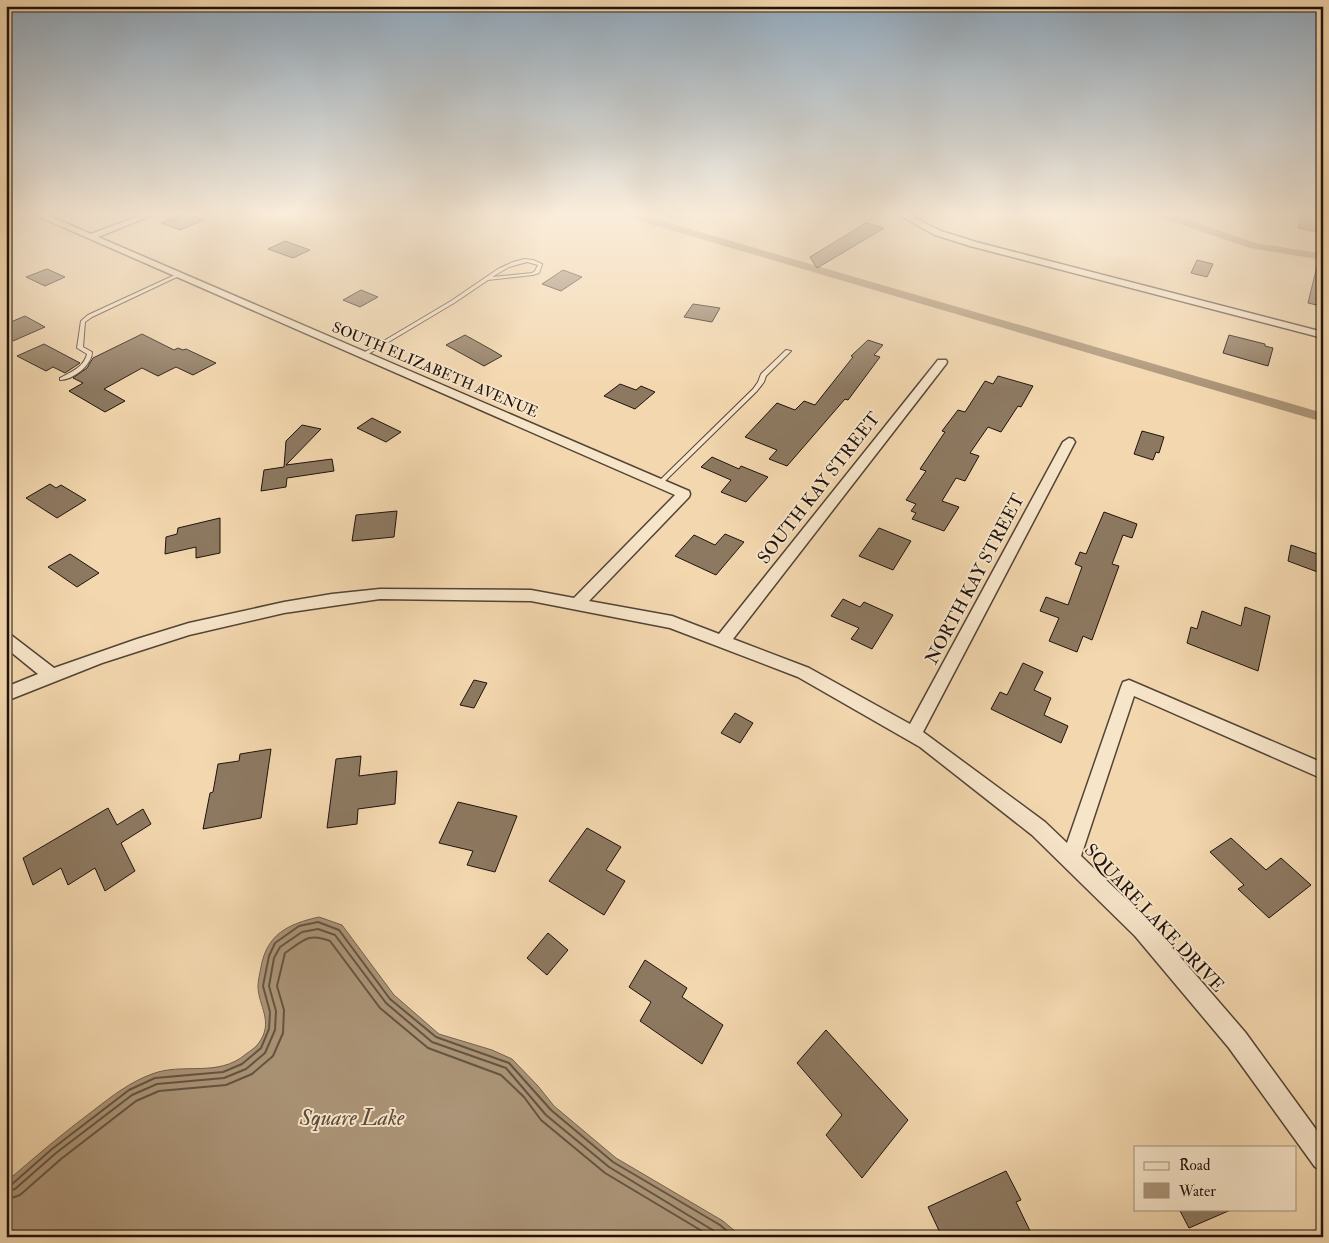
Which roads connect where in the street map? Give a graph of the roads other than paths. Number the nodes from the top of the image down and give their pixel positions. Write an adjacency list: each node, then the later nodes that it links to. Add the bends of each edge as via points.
1 (172, 272): 5 (street, SOUTH ELIZABETH AVENUE)
2 (502, 272): 6 (lane)
3 (537, 272): 6 (lane)
4 (1080, 272): 7 (street)
5 (179, 275): 9 (street, SOUTH ELIZABETH AVENUE); 11 (lane, via 83,322 80,348 90,353 90,358)
6 (489, 279): 9 (lane)
7 (1323, 336)
8 (788, 351): 13 (lane, via 767,370 755,390)
9 (363, 355): 13 (street, SOUTH ELIZABETH AVENUE)
10 (942, 362): 16 (street, SOUTH KAY STREET)
11 (62, 379)
12 (1069, 442): 19 (street, NORTH KAY STREET)
13 (659, 484): 14 (street, SOUTH ELIZABETH AVENUE, via 684,494)
14 (580, 601): 16 (street, SQUARE LAKE DRIVE, via 634,611); 17 (street, SQUARE LAKE DRIVE, via 518,594 431,591 328,600 275,608 183,630)
15 (6, 638): 17 (street)
16 (725, 638): 19 (street, SQUARE LAKE DRIVE, via 824,681)
17 (51, 675): 18 (street, SQUARE LAKE DRIVE)
18 (6, 694)
19 (914, 732): 21 (street, SQUARE LAKE DRIVE, via 1009,803)
20 (1323, 771): 21 (street, via 1129,687)
21 (1071, 857): 22 (street, SQUARE LAKE DRIVE, via 1180,972 1240,1044)
22 (1323, 1159)

